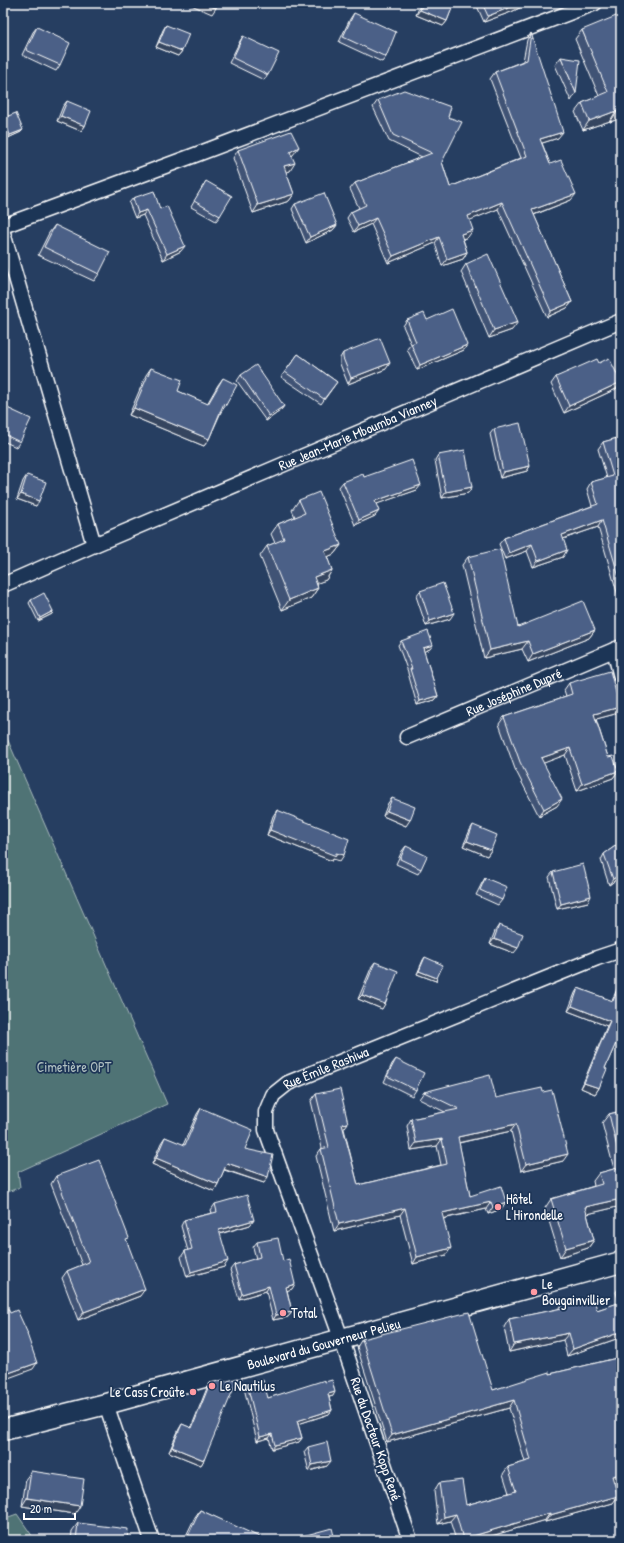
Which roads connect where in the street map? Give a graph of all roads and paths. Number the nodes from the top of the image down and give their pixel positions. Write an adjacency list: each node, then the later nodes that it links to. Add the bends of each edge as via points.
1 (595, 3): 2 (street)
2 (3, 226)
3 (3, 233): 5 (street)
4 (621, 321): 5 (street, Rue Jean-Marie Mboumba Vianney)
5 (94, 544): 6 (street, Rue Jean-Marie Mboumba Vianney)
6 (3, 585)
7 (618, 648): 8 (street); 9 (street, Rue Joséphine Dupré)
8 (621, 677)
9 (407, 736)
10 (621, 950): 12 (street, Rue Émile Rashiwa, via 288,1083 273,1095 266,1112 266,1130)
11 (621, 1262): 12 (street, Boulevard du Gouverneur Pelieu)
12 (342, 1338): 13 (street, Boulevard du Gouverneur Pelieu); 16 (street, Rue du Docteur Kopp René)
13 (106, 1404): 14 (street, Boulevard du Gouverneur Pelieu); 15 (street)
14 (3, 1430)
15 (152, 1540)
16 (410, 1540)

